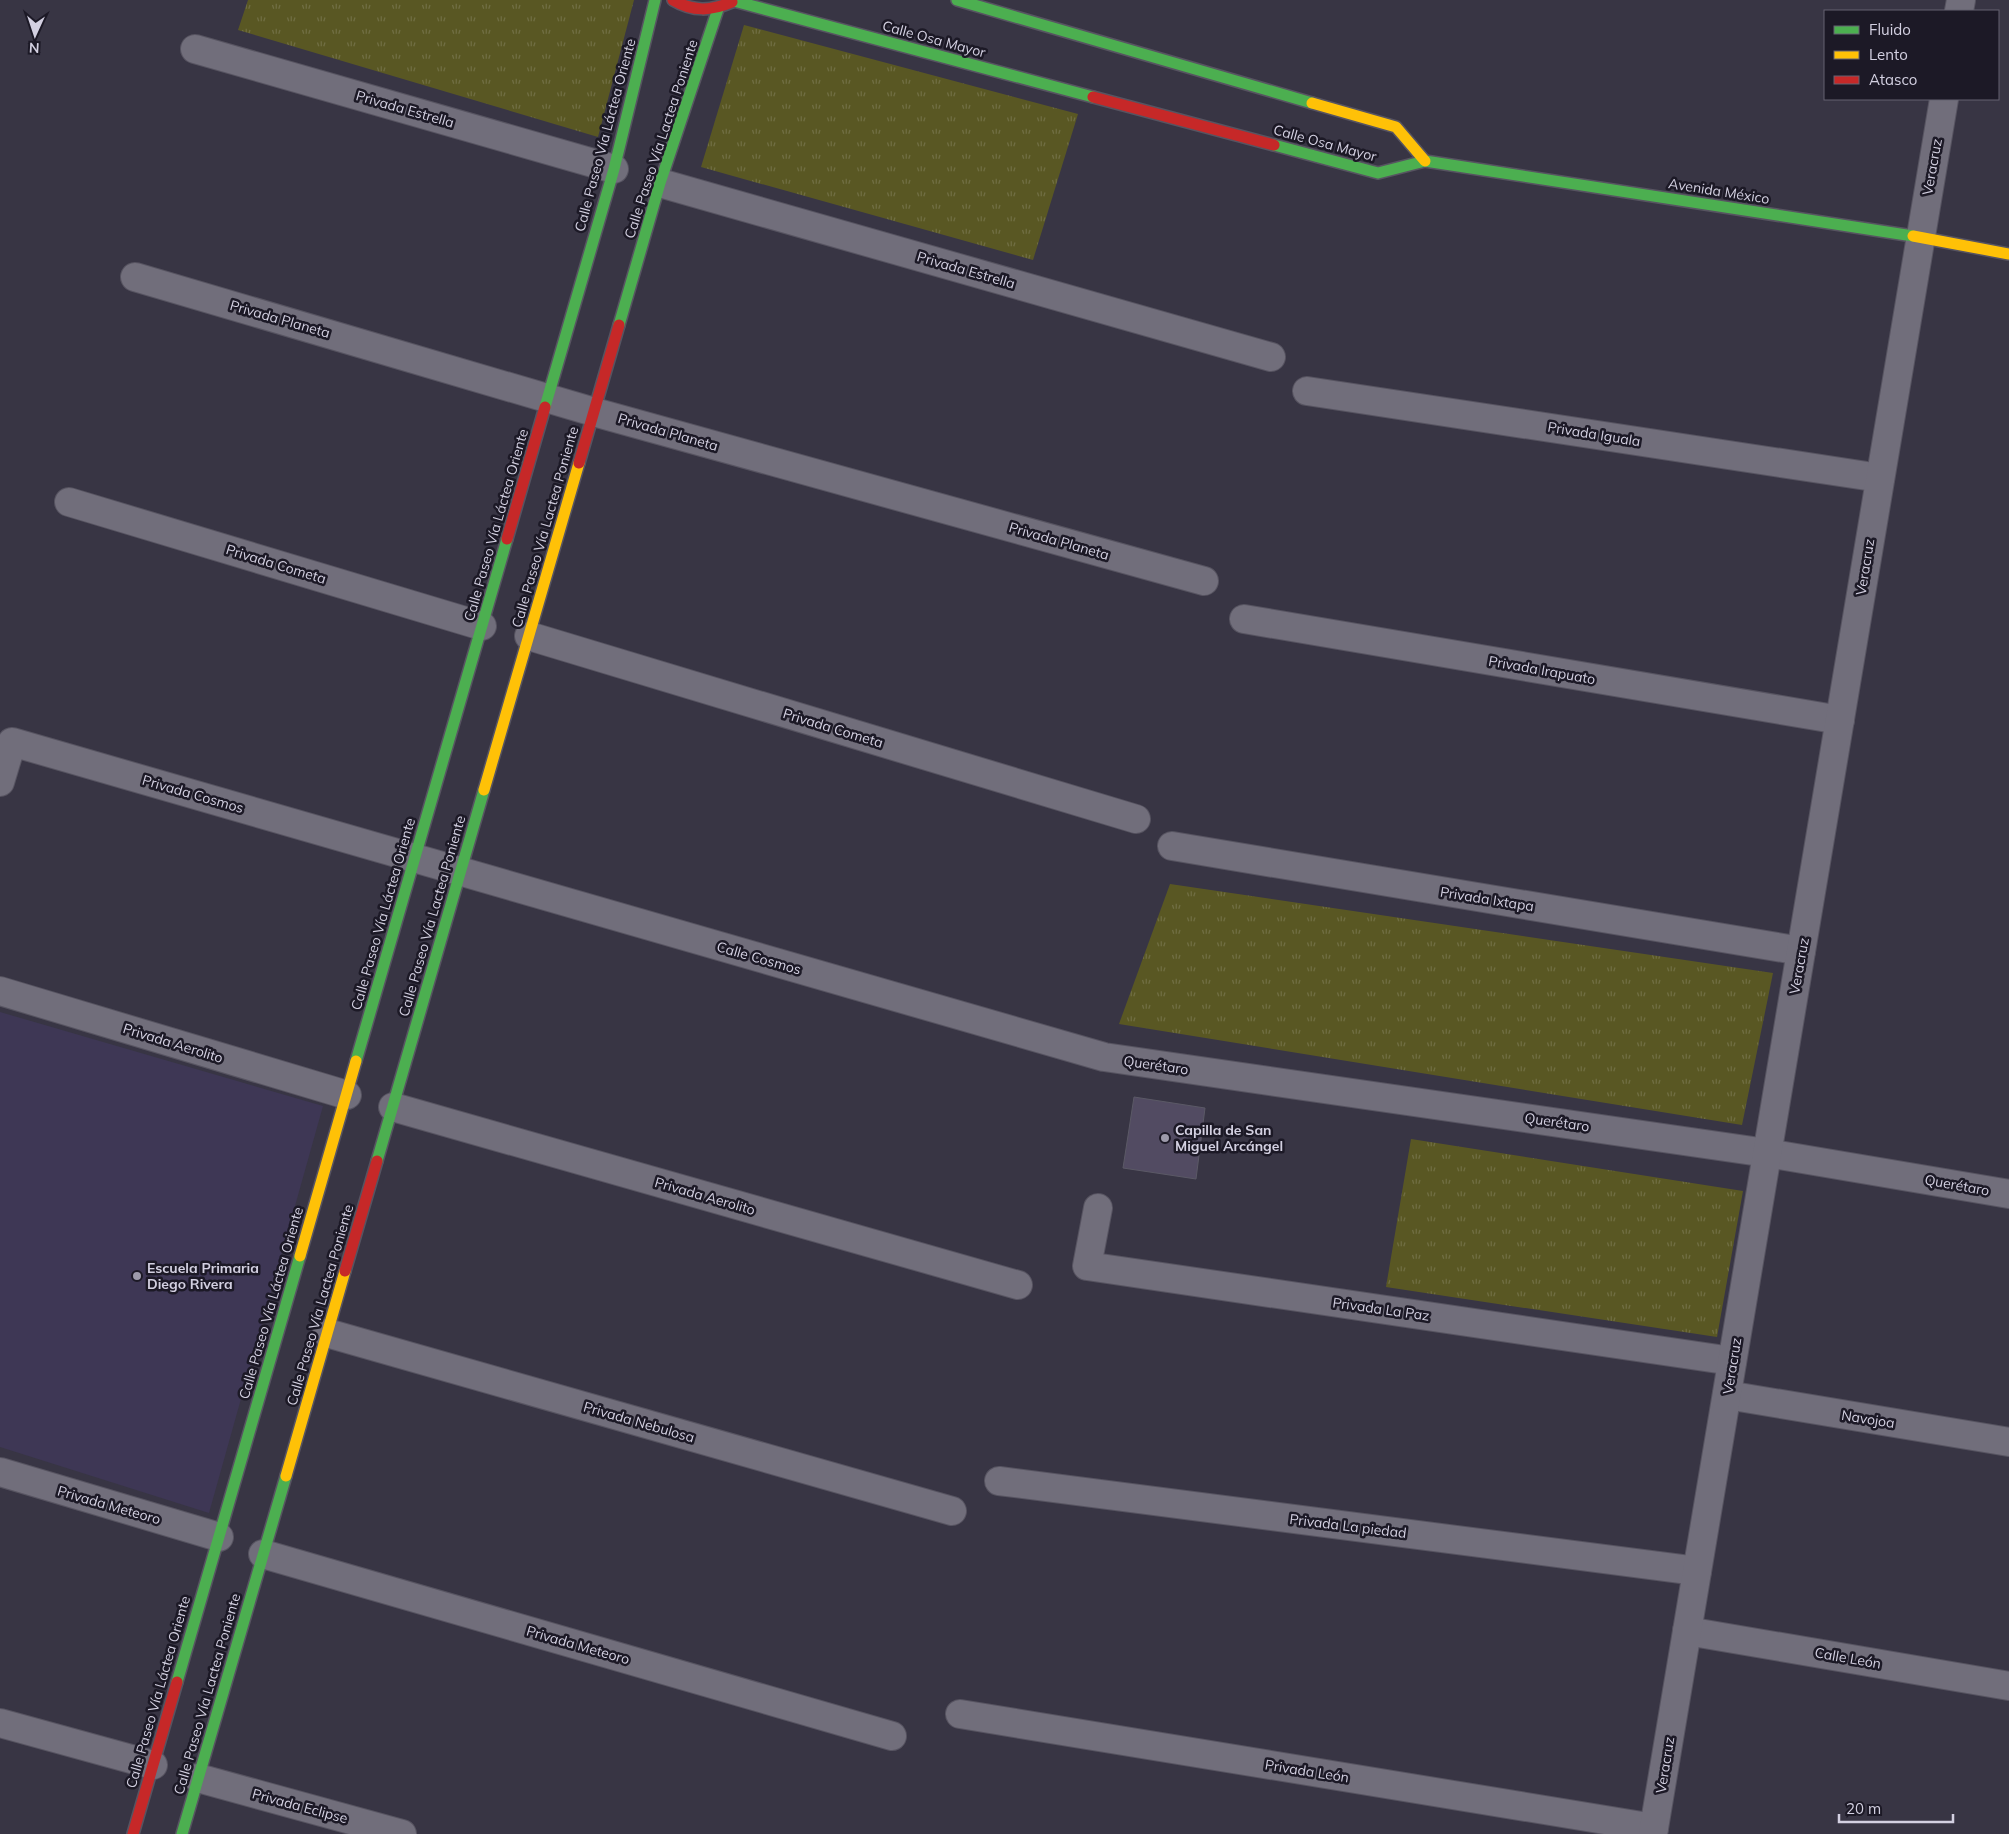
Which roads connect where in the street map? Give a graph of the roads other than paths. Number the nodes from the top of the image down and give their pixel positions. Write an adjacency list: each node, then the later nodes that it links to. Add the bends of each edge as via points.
1 (655, 0): 9 (street, Calle Paseo Vía Láctea Oriente)
2 (673, 0): 5 (street, via 701,11)
3 (958, 0): 8 (street, via 1396,127)
4 (735, 1): 5 (street); 8 (street, Calle Osa Mayor, via 1378,173)
5 (718, 9): 10 (street, Calle Paseo Vía Lactea Poniente)
6 (195, 49): 9 (street, Privada Estrella)
7 (1944, 100): 11 (street, Veracruz)
8 (1425, 161): 11 (street, Avenida México)
9 (614, 169): 16 (street, Calle Paseo Vía Láctea Oriente)
10 (660, 183): 14 (street, Privada Estrella); 17 (street, Calle Paseo Vía Lactea Poniente)
11 (1920, 237): 12 (street, Avenida México); 18 (street, Veracruz)
12 (2009, 254)
13 (135, 277): 16 (street, Privada Planeta)
14 (1271, 357)
15 (1307, 391): 18 (street, Privada Iguala)
16 (548, 398): 17 (street, Privada Planeta); 22 (street, Calle Paseo Vía Láctea Oriente)
17 (594, 412): 20 (street, Privada Planeta); 23 (street, Calle Paseo Vía Lactea Poniente)
18 (1880, 478): 24 (street, Veracruz)
19 (69, 502): 22 (street, Privada Cometa)
20 (1204, 581)
21 (1244, 620): 24 (street, Privada Irapuato)
22 (482, 626): 28 (street, Calle Paseo Vía Láctea Oriente)
23 (529, 636): 26 (street, Privada Cometa); 29 (street, Calle Paseo Vía Lactea Poniente)
24 (1840, 720): 30 (street, Veracruz)
25 (0, 782): 28 (street, Privada Cosmos, via 12,742)
26 (1136, 819)
27 (1172, 846): 30 (street, Privada Ixtapa)
28 (414, 859): 29 (street, Calle Cosmos); 33 (street, Calle Paseo Vía Láctea Oriente)
29 (461, 872): 32 (street, Calle Cosmos); 34 (street, Calle Paseo Vía Lactea Poniente)
30 (1801, 951): 35 (street, Veracruz)
31 (0, 991): 33 (street, Privada Aerolito)
32 (1104, 1057): 35 (street, Querétaro)
33 (347, 1095): 46 (street, Calle Paseo Vía Láctea Oriente)
34 (393, 1107): 38 (street, Privada Aerolito); 39 (street, Calle Paseo Vía Lactea Poniente)
35 (1767, 1153): 36 (street, Querétaro); 40 (street, Veracruz)
36 (2009, 1194)
37 (1098, 1208): 40 (street, Privada La Paz, via 1087,1266)
38 (1018, 1285)
39 (327, 1333): 45 (street, Privada Nebulosa); 47 (street, Calle Paseo Vía Lactea Poniente)
40 (1732, 1361): 41 (street, Veracruz)
41 (1727, 1395): 42 (street, Navojoa); 48 (street, Veracruz)
42 (2009, 1442)
43 (0, 1472): 46 (street, Privada Meteoro)
44 (999, 1481): 48 (street, Privada La piedad)
45 (952, 1510)
46 (219, 1537): 54 (street, Calle Paseo Vía Láctea Oriente)
47 (263, 1554): 53 (street, Privada Meteoro); 55 (street, Calle Paseo Vía Lactea Poniente)
48 (1697, 1571): 49 (street, Veracruz)
49 (1687, 1631): 50 (street, Calle León); 56 (street, Veracruz)
50 (2009, 1686)
51 (960, 1714): 56 (street, Privada León)
52 (0, 1723): 54 (street)
53 (892, 1736)
54 (153, 1765): 57 (street, Calle Paseo Vía Láctea Oriente)
55 (198, 1778): 58 (street, Calle Paseo Vía Lactea Poniente); 59 (street, Privada Eclipse)
56 (1654, 1831)
57 (133, 1834)
58 (182, 1834)
59 (402, 1834)

